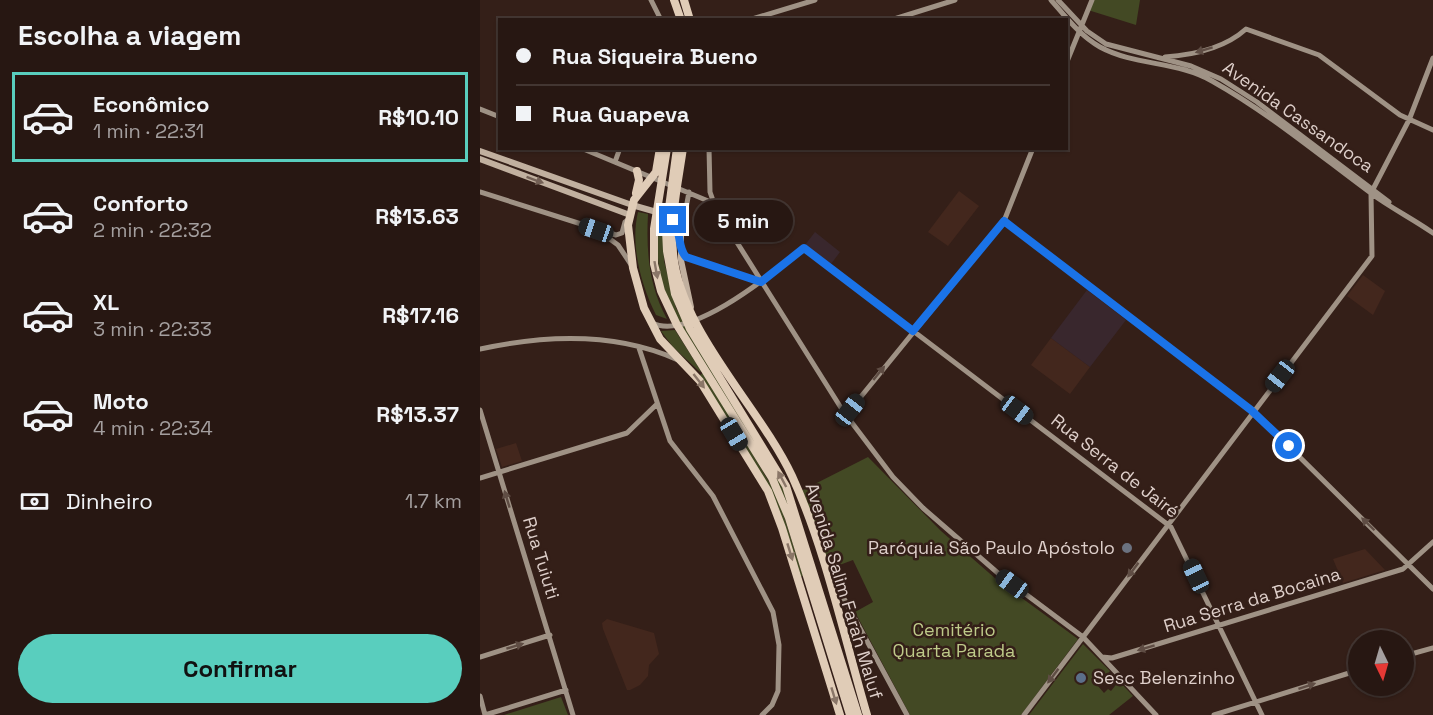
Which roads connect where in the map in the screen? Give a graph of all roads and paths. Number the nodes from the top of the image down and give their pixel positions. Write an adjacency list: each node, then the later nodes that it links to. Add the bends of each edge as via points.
1 (651, 0): 11 (street)
2 (674, 0): 12 (highway)
3 (684, 0): 10 (highway)
4 (815, 0): 13 (street)
5 (955, 0): 14 (street)
6 (1050, 0): 9 (street)
7 (1058, 0): 9 (street)
8 (1092, 0): 15 (street)
9 (1061, 7): 15 (street)
10 (690, 17)
11 (660, 18)
12 (680, 18)
13 (756, 18)
14 (897, 18)
15 (1081, 29): 16 (street, Avenida Cassandoca, via 1113,48); 18 (street); 23 (street, Avenida Cassandoca, via 1092,42 1114,53 1208,78)
16 (1157, 58): 21 (street, one-way to 16, via 1318,55 1246,29 1208,49); 23 (street, Avenida Cassandoca, via 1214,75 1257,102)
17 (1433, 58): 21 (street)
18 (1068, 59)
19 (480, 110): 20 (street)
20 (498, 116)
21 (1409, 120): 22 (street); 39 (street)
22 (1433, 130)
23 (1302, 138): 39 (street, Avenida Cassandoca)
24 (585, 150): 34 (street)
25 (619, 150): 34 (street)
26 (660, 150): 36 (highway)
27 (667, 150): 37 (highway, Avenida Salim Farah Maluf)
28 (677, 150): 38 (highway)
29 (683, 150): 38 (highway)
30 (709, 150): 42 (street)
31 (1033, 150): 49 (street)
32 (480, 151): 44 (main road)
33 (480, 159): 47 (main road, one-way to 47)
34 (615, 162): 35 (street)
35 (637, 171): 36 (street); 44 (highway, via 639,180)
36 (652, 177): 37 (street); 44 (highway)
37 (662, 180): 38 (street); 46 (highway, Avenida Salim Farah Maluf)
38 (674, 186): 41 (street); 48 (highway)
39 (1372, 191): 51 (street, Avenida Cassandoca); 69 (street, via 1373,255)
40 (480, 192): 50 (street)
41 (689, 192): 43 (street); 52 (street)
42 (710, 192): 43 (street); 45 (street)
43 (699, 197): 45 (street)
44 (633, 203): 46 (main road); 47 (highway)
45 (713, 203): 55 (street)
46 (657, 212): 48 (main road); 61 (highway, Avenida Salim Farah Maluf, one-way to 61, via 654,264)
47 (629, 217): 50 (street, via 618,235); 54 (highway)
48 (670, 217): 52 (main road); 58 (highway, Avenida Salim Farah Maluf, via 681,290); 60 (highway, Avenida Salim Farah Maluf, via 670,274)
49 (1004, 221): 62 (street); 69 (street)
50 (596, 230): 54 (street, via 614,240)
51 (1433, 233)
52 (681, 236): 53 (main road)
53 (681, 250): 56 (street, via 688,258); 58 (main road)
54 (633, 268): 59 (highway)
55 (753, 269): 56 (street); 57 (street)
56 (744, 276): 57 (street)
57 (761, 282): 58 (street); 62 (street, Rua Serra de Jairé, via 804,248); 70 (street)
58 (694, 317): 60 (street); 66 (highway, Avenida Salim Farah Maluf)
59 (649, 320): 61 (street, via 659,326); 65 (highway, via 657,336)
60 (687, 322): 61 (street); 71 (highway, Avenida Salim Farah Maluf)
61 (677, 325): 77 (highway, Avenida Salim Farah Maluf, via 772,478)
62 (913, 331): 70 (street, one-way to 62); 74 (street, Rua Serra de Jairé)
63 (639, 348): 64 (street, via 563,336); 65 (street); 67 (street)
64 (480, 349)
65 (679, 360): 94 (highway, one-way to 94, via 700,381 768,491)
66 (719, 360): 71 (highway, via 719,368 769,448); 76 (highway, Avenida Salim Farah Maluf, via 792,477)
67 (657, 404): 72 (street, via 627,433); 101 (street, via 672,446 713,496 773,612 779,645 778,691)
68 (480, 410): 72 (street, Rua Tuiuti)
69 (1253, 412): 74 (street); 78 (street, one-way to 69)
70 (846, 415): 85 (street, via 872,452 923,508 999,574)
71 (768, 454): 86 (highway, Avenida Salim Farah Maluf, one-way to 71, via 796,512)
72 (499, 472): 73 (street); 84 (street, Rua Tuiuti, one-way to 72)
73 (480, 478)
74 (1168, 524): 82 (street, Rua Serra de Jairé); 85 (street, one-way to 85)
75 (1433, 542): 78 (street)
76 (821, 557): 80 (street); 83 (highway, Avenida Salim Farah Maluf)
77 (801, 558): 94 (highway); 103 (highway, Avenida Salim Farah Maluf)
78 (1410, 565): 79 (street); 82 (street, Rua Serra da Bocaina)
79 (1433, 589)
80 (851, 611): 81 (street); 83 (street)
81 (857, 622): 83 (street); 106 (street)
82 (1220, 626): 91 (street, Rua Serra da Bocaina, one-way to 91); 97 (street, Rua Serra de Jairé)
83 (844, 627): 98 (highway, Avenida Salim Farah Maluf)
84 (550, 635): 89 (street, one-way to 84); 95 (street, Rua Tuiuti)
85 (1083, 637): 90 (street); 107 (street, one-way to 107)
86 (837, 645): 98 (highway, via 844,653); 104 (highway, Avenida Salim Farah Maluf)
87 (1433, 648): 88 (street)
88 (1414, 653)
89 (480, 657)
90 (1101, 657): 91 (street, Rua Serra da Bocaina); 92 (street)
91 (1112, 658): 92 (street)
92 (1111, 668): 108 (street)
93 (1348, 673): 97 (street, one-way to 93)
94 (828, 675): 102 (highway, one-way to 102)
95 (566, 690): 99 (street); 100 (street, Rua Tuiuti)
96 (480, 696): 99 (street)
97 (1256, 702): 109 (street); 110 (street, Rua Serra de Jairé)
98 (864, 704): 105 (highway, Avenida Salim Farah Maluf)
99 (485, 715)
100 (573, 715)
101 (762, 715)
102 (840, 715)
103 (850, 715)
104 (858, 715)
105 (867, 715)
106 (907, 715)
107 (1024, 715)
108 (1156, 715)
109 (1214, 715)
110 (1262, 715)

